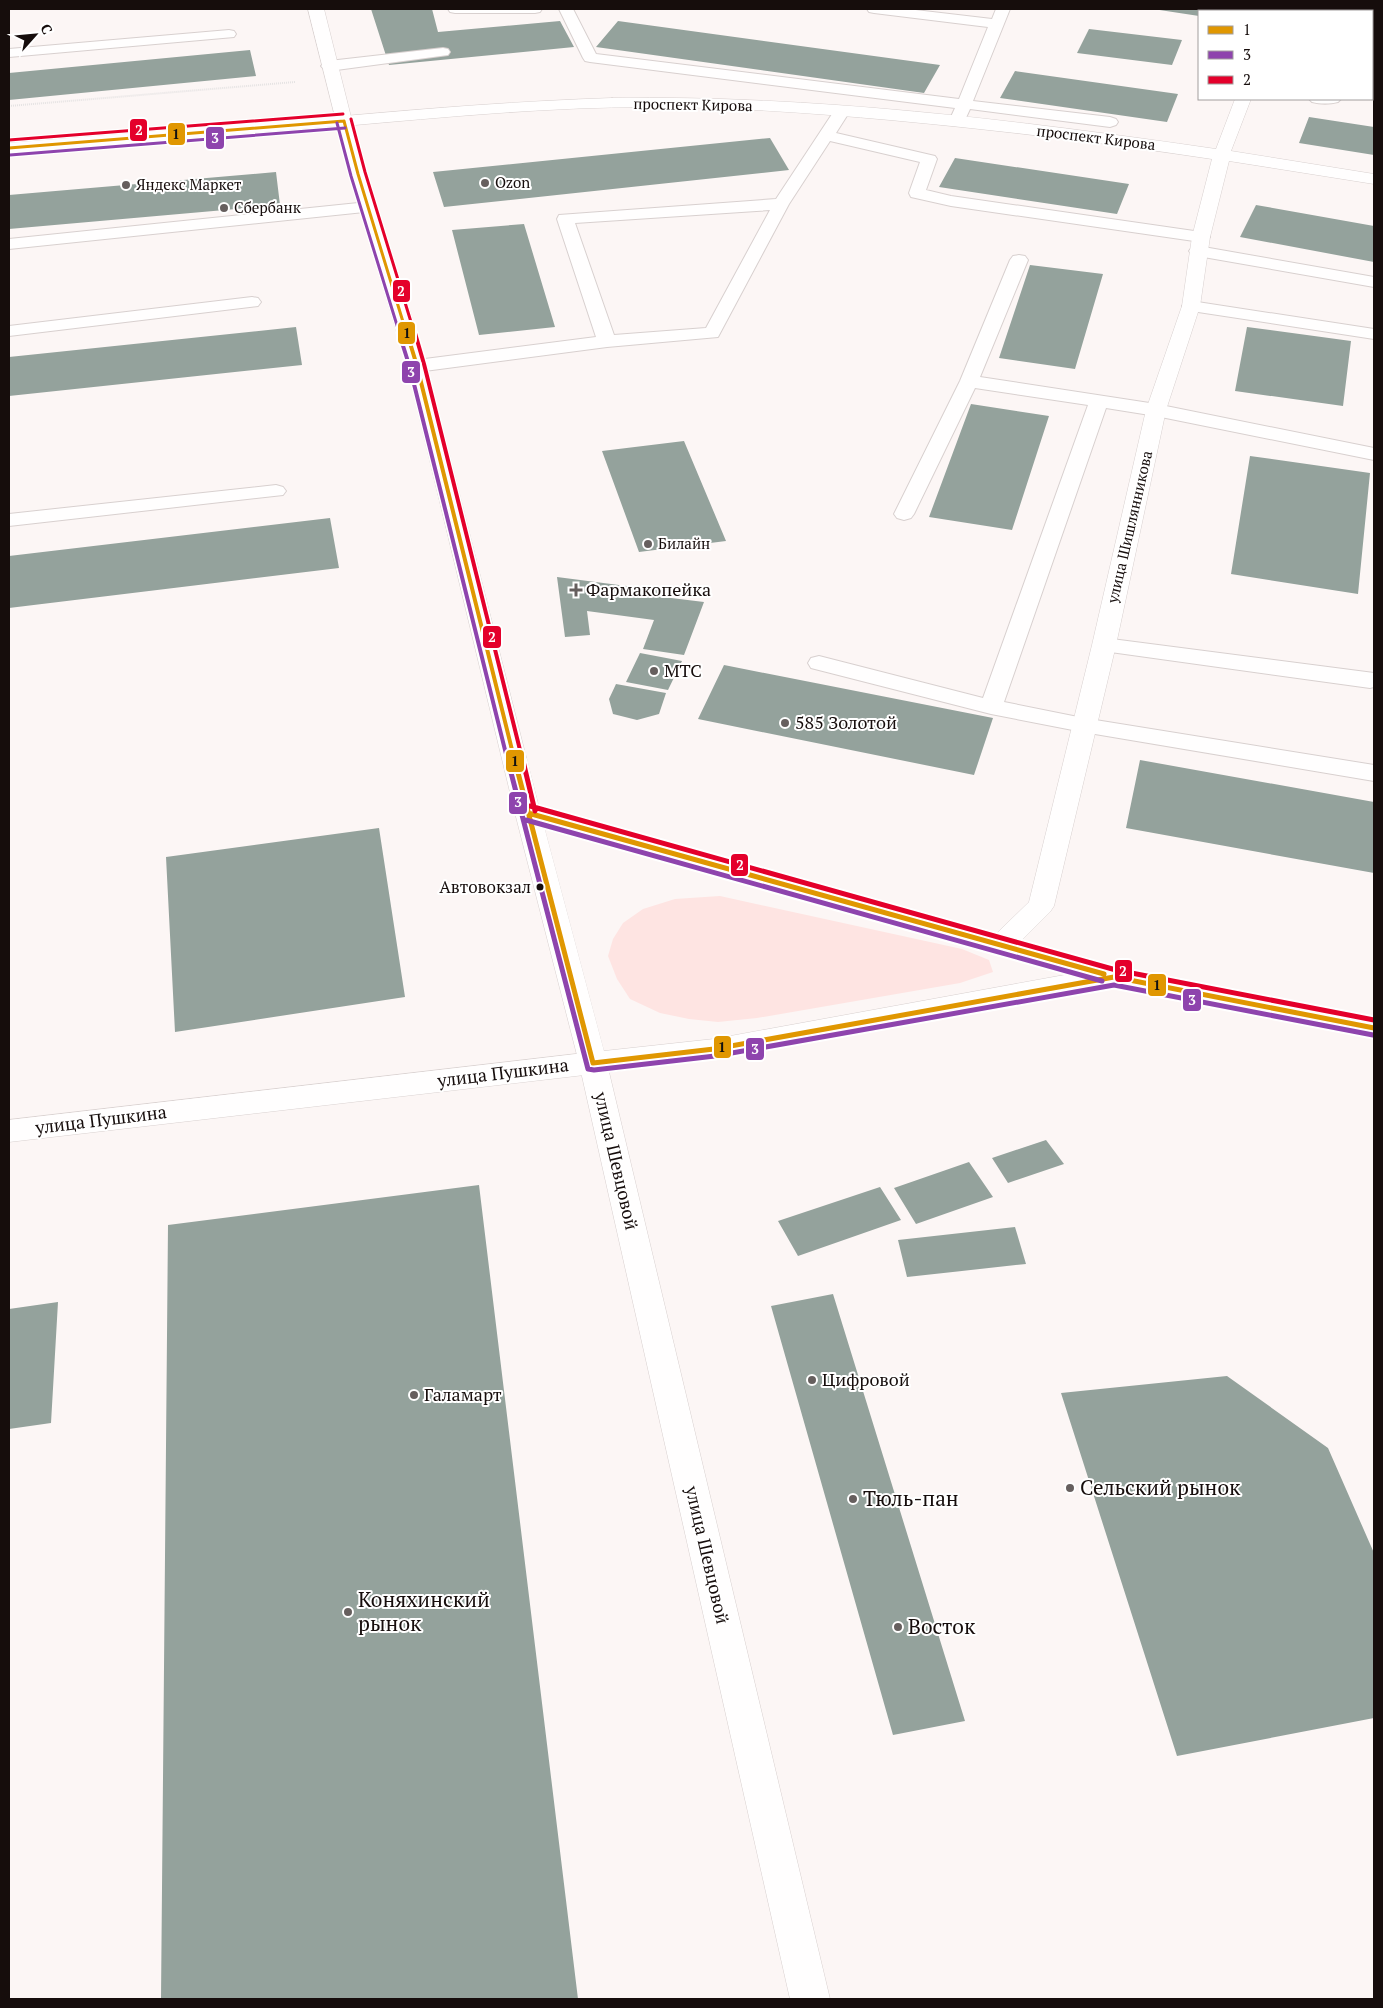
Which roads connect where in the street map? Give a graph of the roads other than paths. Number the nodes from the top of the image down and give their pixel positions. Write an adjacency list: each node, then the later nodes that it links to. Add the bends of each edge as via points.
1 (316, 9): 11 (main road, улица Шевцовой)
2 (455, 9): 3 (lane)
3 (535, 9)
4 (566, 9): 13 (lane, via 590,58)
5 (874, 9): 7 (lane)
6 (1004, 9): 7 (lane)
7 (997, 24): 13 (lane)
8 (229, 34): 10 (lane)
9 (443, 52): 11 (lane)
10 (9, 53)
11 (331, 73): 15 (main road, улица Шевцовой)
12 (1243, 100): 20 (main road, улица Шишлянникова)
13 (965, 104): 16 (lane); 17 (lane)
14 (842, 111): 15 (main road, проспект Кирова, via 650,102 509,107); 16 (main road, проспект Кирова); 18 (lane)
15 (344, 121): 19 (main road, проспект Кирова); 23 (main road, улица Шевцовой)
16 (957, 121): 20 (main road, проспект Кирова)
17 (1110, 122)
18 (826, 135): 22 (lane); 25 (lane, via 929,159 918,193)
19 (9, 148)
20 (1222, 154): 21 (main road, проспект Кирова); 25 (main road, улица Шишлянникова)
21 (1374, 178)
22 (781, 204): 32 (lane, via 712,333); 32 (lane, via 565,219)
23 (368, 207): 24 (lane); 33 (main road, улица Шевцовой)
24 (9, 244)
25 (1200, 244): 27 (lane); 29 (main road, улица Шишлянникова)
26 (1019, 260): 34 (lane)
27 (1374, 282)
28 (252, 302): 30 (lane)
29 (1191, 306): 31 (lane); 36 (main road, улица Шишлянникова)
30 (9, 331)
31 (1374, 334)
32 (607, 341): 33 (lane)
33 (417, 366): 47 (main road, улица Шевцовой)
34 (969, 381): 35 (lane); 39 (lane)
35 (1099, 402): 36 (lane); 44 (lane)
36 (1156, 410): 37 (lane); 41 (main road, улица Шишлянникова)
37 (1374, 454)
38 (276, 491): 40 (lane)
39 (904, 514)
40 (9, 520)
41 (1104, 645): 43 (lane); 45 (main road, улица Шишлянникова)
42 (819, 662): 44 (lane)
43 (1374, 680)
44 (991, 707): 45 (lane)
45 (1083, 725): 46 (lane); 48 (main road, улица Шишлянникова, via 1041,906)
46 (1374, 773)
47 (528, 813): 48 (main road); 51 (main road, улица Шевцовой)
48 (1002, 944): 49 (main road)
49 (1114, 977): 50 (main road); 51 (main road, улица Пушкина, via 714,1049)
50 (1374, 1028)
51 (593, 1063): 52 (main road, улица Пушкина); 53 (main road, улица Шевцовой)
52 (9, 1131)
53 (810, 1999)

